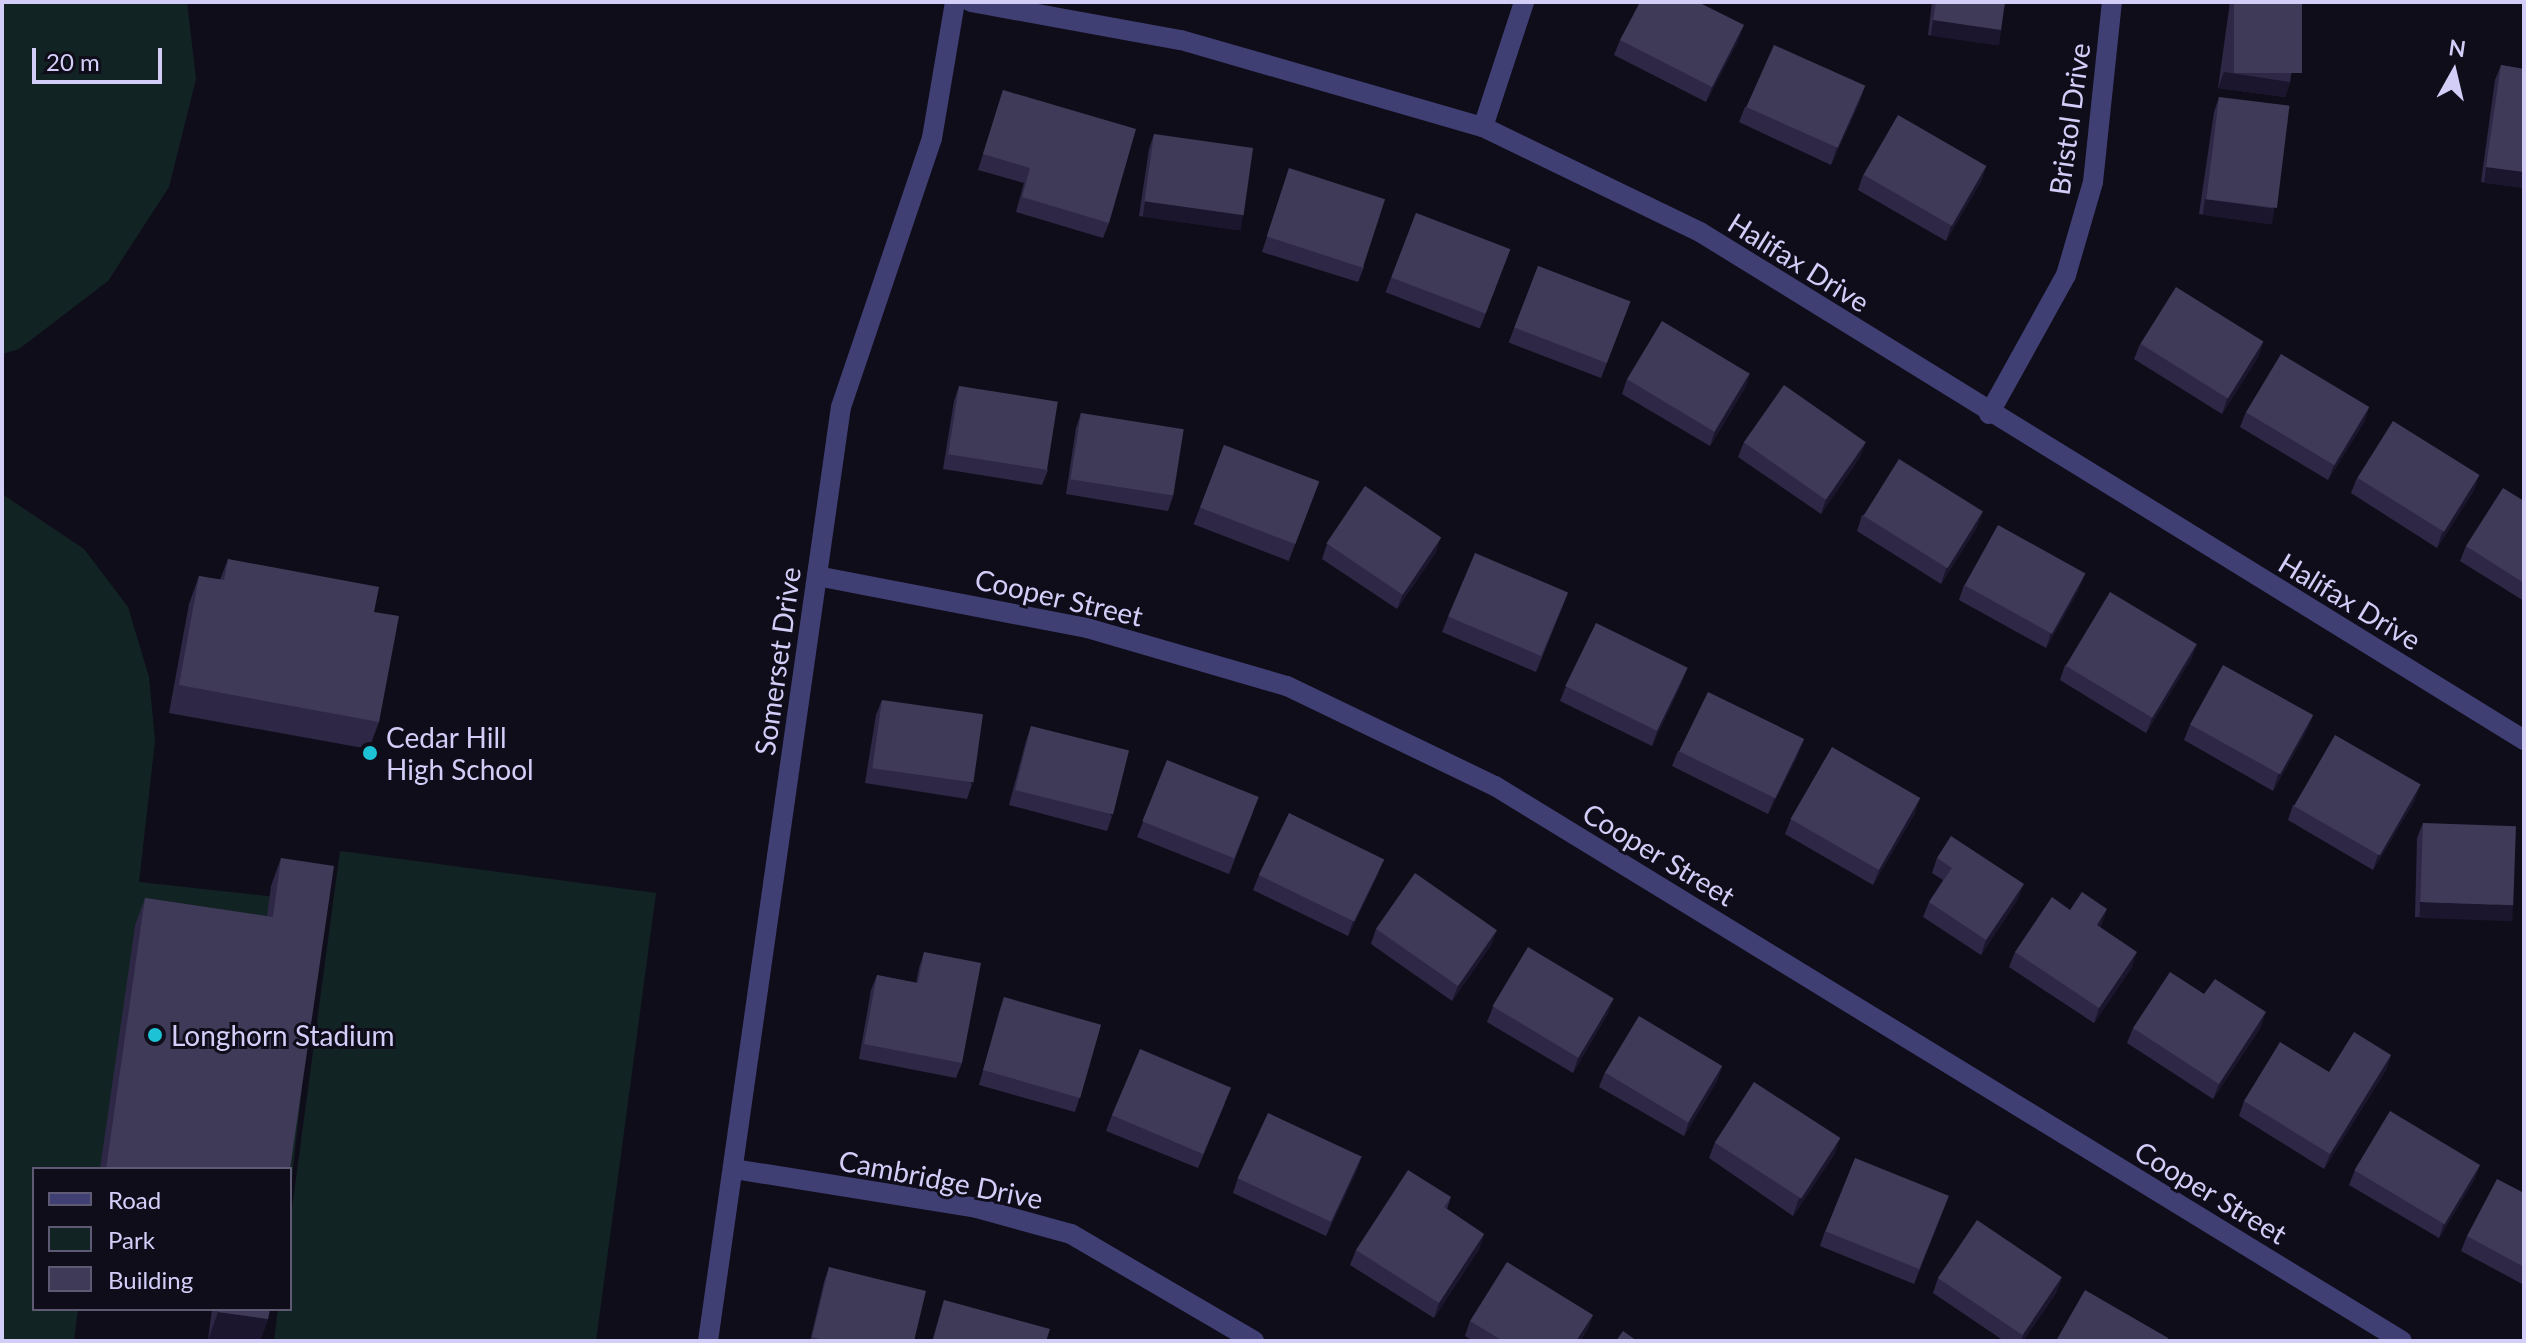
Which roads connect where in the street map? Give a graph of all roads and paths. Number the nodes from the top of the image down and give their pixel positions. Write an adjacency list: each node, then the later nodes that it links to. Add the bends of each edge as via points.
1 (955, 2): 7 (street, Somerset Drive, via 932,138 841,407)
2 (971, 2): 5 (street, Halifax Drive, via 1181,40)
3 (1524, 2): 5 (street)
4 (2112, 2): 6 (street, Bristol Drive, via 2093,182 2066,275)
5 (1483, 127): 6 (street, Halifax Drive, via 1700,232)
6 (1989, 414): 8 (street, Halifax Drive)
7 (817, 576): 9 (street, Somerset Drive); 12 (street, Cooper Street, via 1087,628 1287,686 1495,786)
8 (2524, 740)
9 (734, 1169): 10 (street, Somerset Drive); 11 (street, Cambridge Drive, via 977,1208 1071,1234)
10 (708, 1341)
11 (1254, 1341)
12 (2402, 1341)

